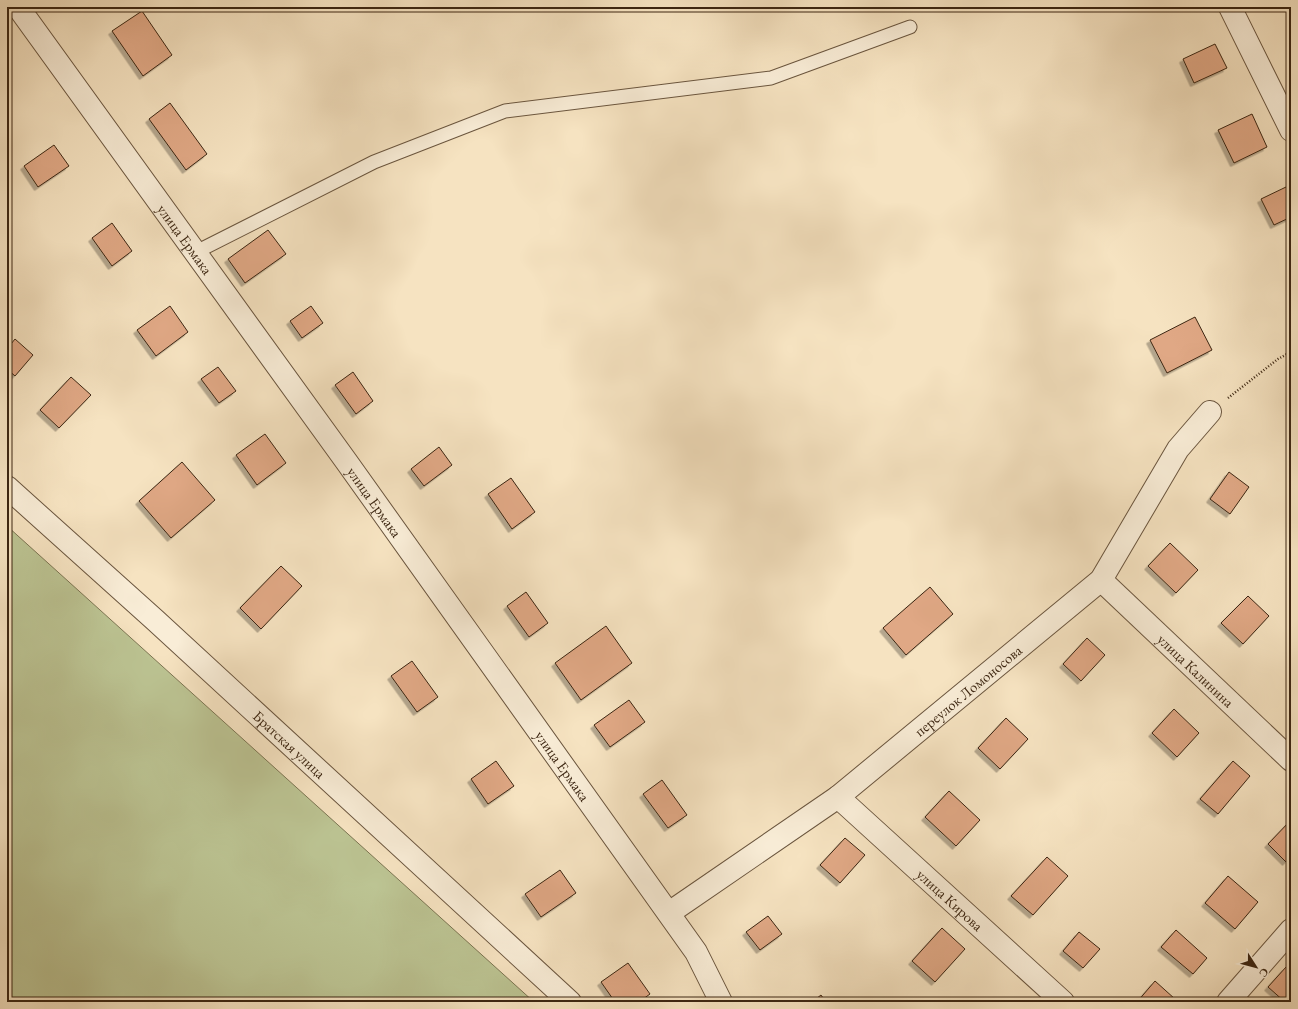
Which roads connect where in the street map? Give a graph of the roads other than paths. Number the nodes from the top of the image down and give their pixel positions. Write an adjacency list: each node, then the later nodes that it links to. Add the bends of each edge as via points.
1 (18, 7): 5 (street, улица Ермака)
2 (1230, 7): 4 (street)
3 (910, 27): 5 (lane, via 771,78 504,111 374,162)
4 (1291, 130)
5 (196, 252): 11 (street, улица Ермака)
6 (1210, 412): 8 (street, переулок Ломоносова, via 1178,450)
7 (7, 487): 13 (street, Братская улица, via 161,625)
8 (1101, 580): 9 (street, улица Калинина); 10 (street, переулок Ломоносова)
9 (1291, 760)
10 (838, 797): 11 (street, переулок Ломоносова); 15 (street, улица Кирова)
11 (669, 913): 14 (street, улица Ермака, via 696,952)
12 (1291, 930): 16 (street)
13 (570, 1002)
14 (721, 1002)
15 (1063, 1002)
16 (1228, 1002)

